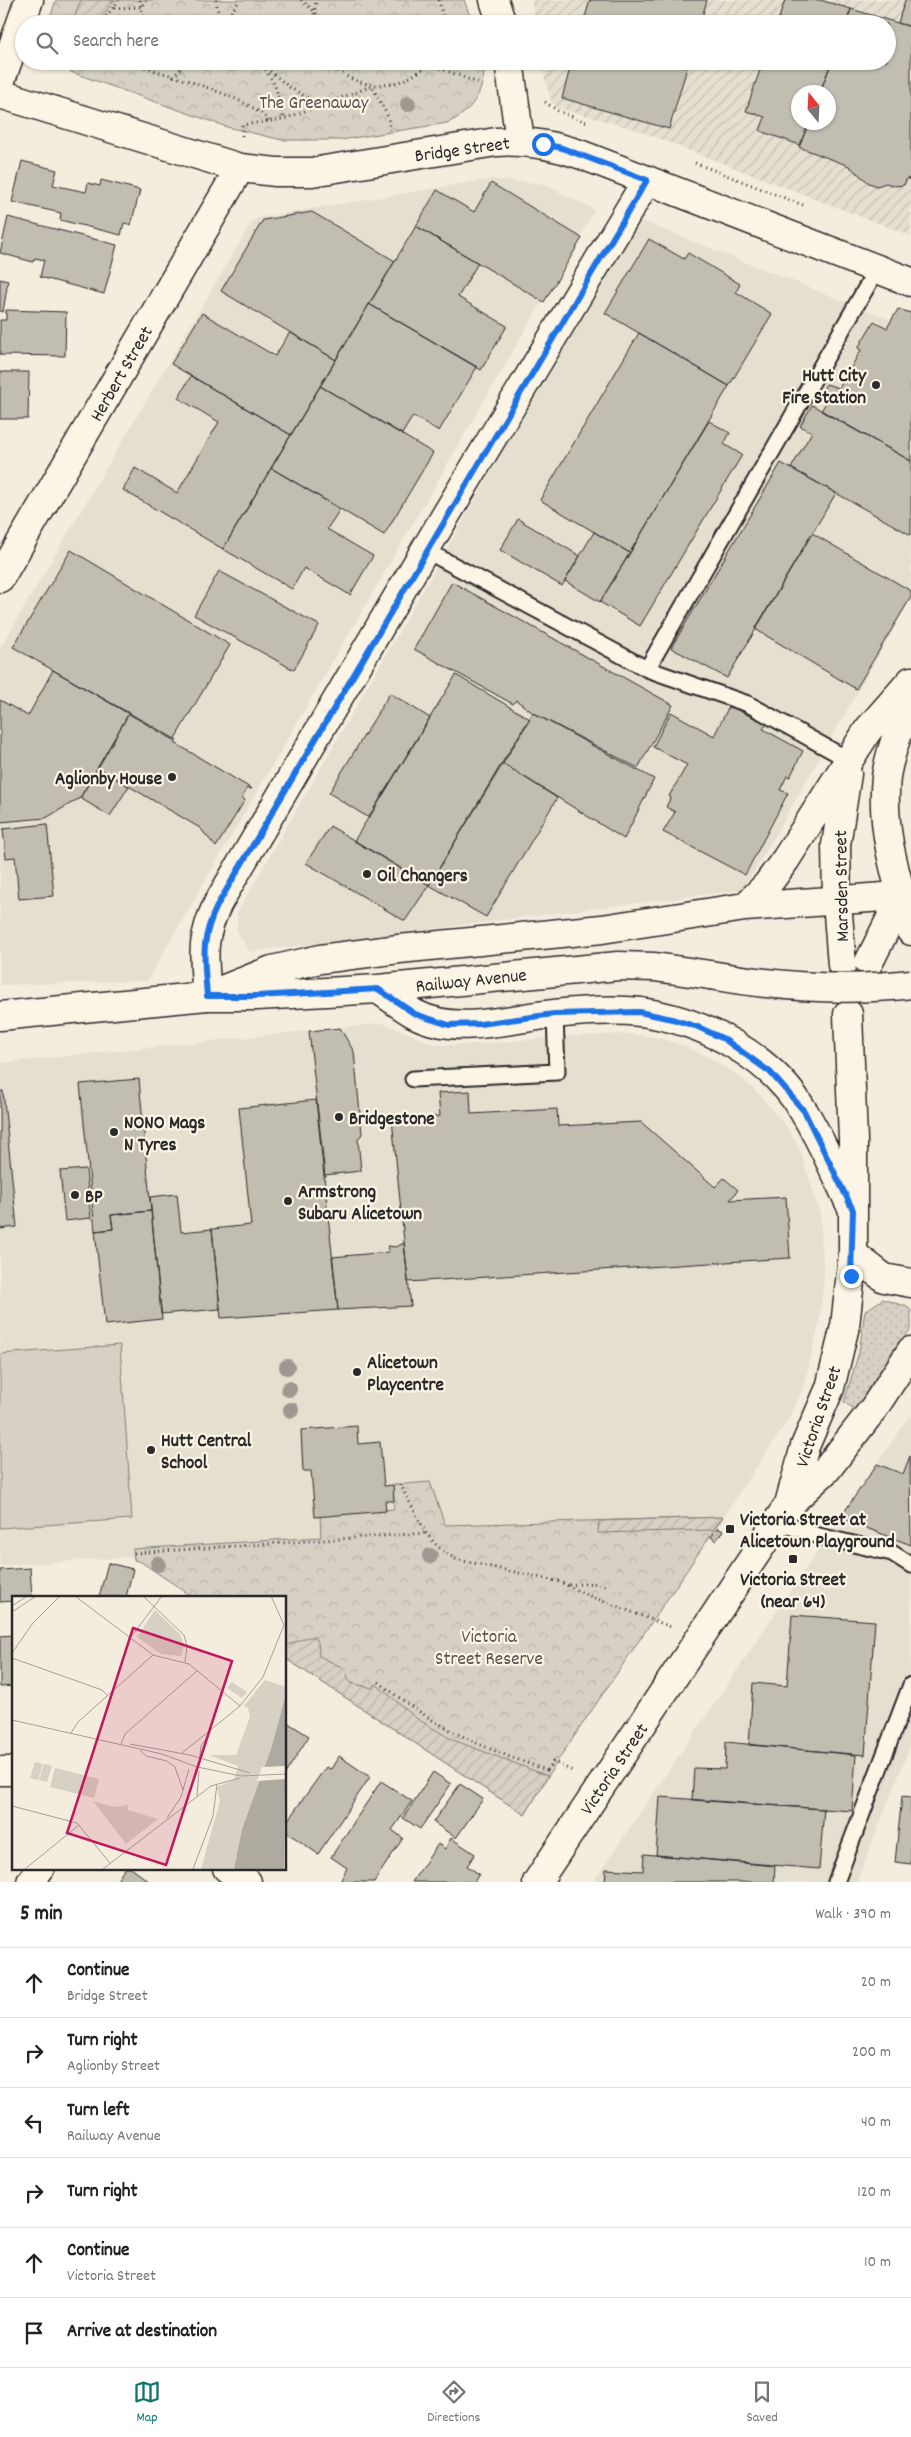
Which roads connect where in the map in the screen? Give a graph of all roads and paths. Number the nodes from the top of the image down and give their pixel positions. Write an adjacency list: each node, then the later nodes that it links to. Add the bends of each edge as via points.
1 (29, 0): 14 (main road)
2 (119, 0): 12 (path)
3 (140, 0): 11 (path)
4 (146, 0): 11 (path)
5 (216, 0): 17 (path)
6 (240, 0): 18 (path)
7 (301, 0): 13 (path)
8 (316, 0): 13 (path)
9 (439, 0): 20 (path)
10 (494, 0): 21 (main road)
11 (141, 7): 12 (path); 16 (path)
12 (114, 8): 15 (path)
13 (314, 13): 19 (path)
14 (24, 15)
15 (108, 15)
16 (142, 15)
17 (221, 15)
18 (229, 15)
19 (317, 15)
20 (442, 15)
21 (499, 15)
22 (15, 40): 32 (main road)
23 (152, 70): 31 (path)
24 (180, 70): 31 (path)
25 (266, 70): 37 (path, via 275,85)
26 (269, 70): 36 (path, via 289,87)
27 (337, 70): 34 (path, via 345,77)
28 (420, 70): 34 (path, via 412,77)
29 (447, 70): 33 (path)
30 (510, 70): 40 (main road)
31 (173, 77): 38 (path, via 236,99 258,111)
32 (0, 83)
33 (482, 84)
34 (372, 86): 36 (path); 41 (path, via 388,117)
35 (0, 94): 42 (main road, Bridge Street)
36 (321, 106): 37 (path)
37 (284, 118): 38 (path)
38 (269, 122): 39 (path)
39 (250, 124)
40 (520, 141): 41 (main road, Bridge Street, via 463,146); 43 (main road, Bridge Street, via 562,148)
41 (394, 158): 42 (main road, Bridge Street, via 312,172)
42 (240, 168): 47 (main road, Herbert Street)
43 (647, 180): 44 (main road, Bridge Street); 46 (main road)
44 (877, 269): 45 (main road, Bridge Street); 48 (lane)
45 (911, 282)
46 (425, 550): 48 (lane); 60 (main road, via 209,921 204,944)
47 (0, 578)
48 (647, 669): 51 (lane, via 748,704)
49 (911, 681): 51 (main road, Marsden Street, via 868,730)
50 (911, 696): 52 (main road, via 891,757 886,784 889,849 894,875)
51 (849, 760): 53 (main road, Marsden Street, via 837,828); 54 (main road, via 786,859)
52 (906, 896): 53 (main road); 55 (main road); 56 (main road)
53 (837, 901): 54 (main road); 57 (main road, Marsden Street)
54 (745, 907): 60 (main road, via 592,930 320,959 272,970)
55 (911, 931)
56 (869, 962)
57 (842, 965)
58 (911, 984): 59 (main road, Railway Avenue, bridge, via 810,989 655,967 618,966)
59 (378, 989): 60 (main road, Railway Avenue); 61 (main road, via 415,1014 449,1025)
60 (207, 996): 62 (main road, Railway Avenue)
61 (554, 1014): 64 (lane, via 557,1072); 65 (main road, via 639,1012 672,1019 724,1039 746,1053 770,1072 804,1111)
62 (0, 1016)
63 (850, 1019): 65 (main road, Victoria Street)
64 (413, 1079)
65 (853, 1210): 66 (main road, Victoria Street)
66 (853, 1254): 67 (main road, via 884,1278); 70 (main road, Victoria Street, via 845,1326 830,1388 805,1446)
67 (911, 1283)
68 (911, 1351): 70 (main road, Victoria Street, via 874,1408 827,1469)
69 (400, 1484): 71 (path)
70 (783, 1513): 73 (lane, via 819,1536 892,1553); 76 (main road, Victoria Street)
71 (426, 1533): 72 (path); 74 (path, via 438,1547 461,1561)
72 (134, 1553)
73 (911, 1565)
74 (567, 1585): 75 (path, via 593,1583); 76 (path)
75 (606, 1586)
76 (700, 1638): 79 (main road, Victoria Street)
77 (379, 1682): 79 (path, via 436,1724 470,1741 547,1770 553,1762)
78 (911, 1685): 85 (lane)
79 (602, 1785): 84 (main road, Victoria Street)
80 (39, 1870): 82 (main road)
81 (230, 1870): 83 (main road)
82 (31, 1882)
83 (247, 1882)
84 (536, 1882)
85 (836, 1882)

